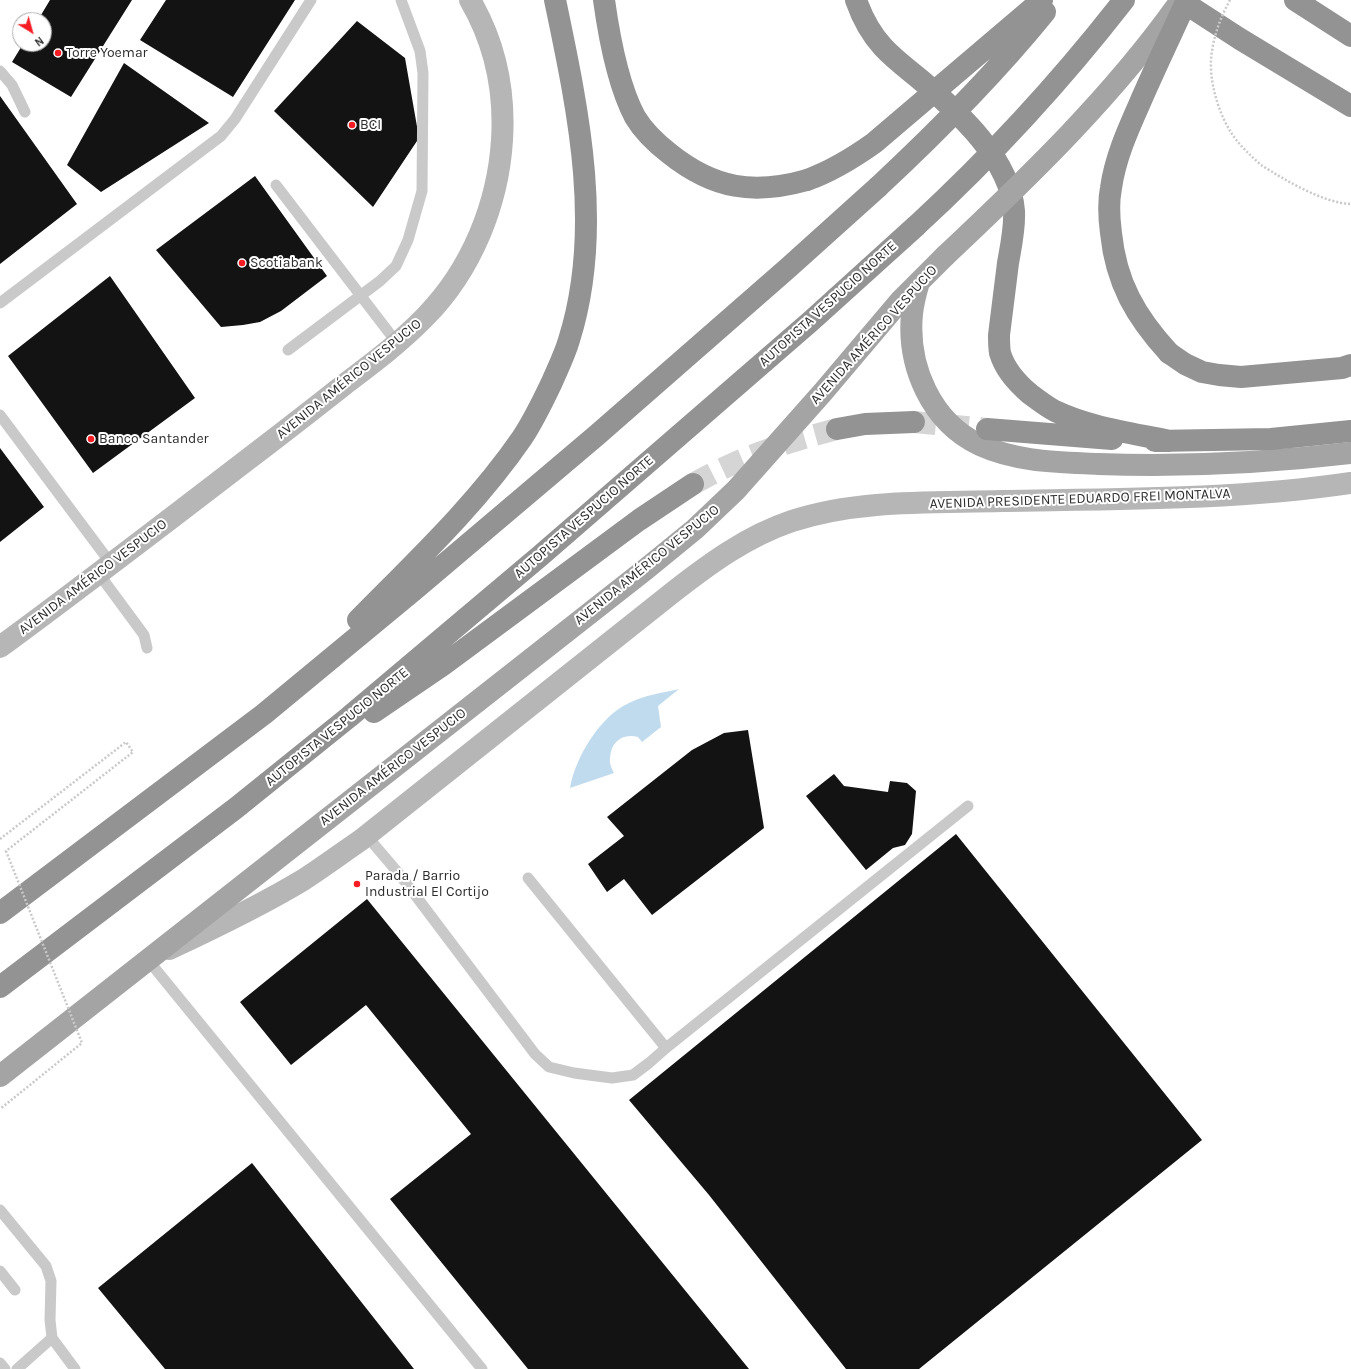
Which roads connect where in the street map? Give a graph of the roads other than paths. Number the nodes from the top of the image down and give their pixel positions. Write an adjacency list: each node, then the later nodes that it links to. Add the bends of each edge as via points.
1 (311, 0): 20 (lane, via 235,119 221,136)
2 (401, 0): 19 (lane, via 420,51 423,73 422,191 408,240 396,266)
3 (470, 0): 21 (main road, AVENIDA AMÉRICO VESPUCIO, via 491,47 500,87 501,155 496,180 484,223 465,265 448,291 428,314)
4 (555, 0): 37 (highway, via 574,96 587,224 584,274 567,347 536,415 492,478 417,561)
5 (604, 0): 7 (highway, bridge, via 618,70 628,102 642,128 674,158 701,175 730,185 761,189 807,180 854,157 874,143)
6 (856, 0): 29 (highway, via 870,29 883,46 965,123 997,161 1005,177 1014,212 1000,328 1000,352 1012,377 1024,389 1060,413 1102,427)
7 (1042, 0)
8 (1055, 0): 37 (highway, bridge, via 969,98 878,187 597,435)
9 (1124, 0): 38 (highway, AUTOPISTA VESPUCIO NORTE, bridge, via 1075,62 1022,121 916,226 811,321 540,556)
10 (1180, 0): 15 (highway); 18 (main road, AVENIDA AMÉRICO VESPUCIO, bridge, via 1151,41 1106,94 1015,190)
11 (1187, 0): 23 (highway, bridge, via 1129,128 1111,187 1109,203 1113,255 1125,290 1144,323 1169,353 1202,372 1241,377)
12 (1295, 0): 13 (highway)
13 (1351, 36)
14 (0, 71): 16 (lane, via 12,85)
15 (1351, 106)
16 (25, 112)
17 (276, 185): 19 (lane)
18 (919, 282): 30 (main road, via 912,314 912,331 914,357 920,377 933,404 944,418 958,432 981,446 1038,461 1124,465 1226,464); 43 (main road, AVENIDA AMÉRICO VESPUCIO, via 882,321 736,490 695,529)
19 (361, 296): 21 (lane); 22 (lane)
20 (0, 302)
21 (397, 343): 34 (main road, AVENIDA AMÉRICO VESPUCIO)
22 (288, 350)
23 (1351, 366)
24 (0, 415): 34 (lane)
25 (914, 422): 26 (highway, via 865,424)
26 (837, 429)
27 (987, 429): 29 (highway, via 1086,438)
28 (1351, 431): 29 (highway, via 1271,439)
29 (1170, 441)
30 (1351, 453)
31 (1351, 483): 33 (main road, AVENIDA PRESIDENTE EDUARDO FREI MONTALVA, via 1224,496 903,504 851,508)
32 (693, 484): 38 (highway, via 639,520 399,696)
33 (809, 516): 40 (main road, AVENIDA AMÉRICO VESPUCIO, via 772,528 714,561)
34 (106, 569): 35 (main road, AVENIDA AMÉRICO VESPUCIO); 36 (lane, via 144,635)
35 (0, 647)
36 (147, 648)
37 (264, 714): 42 (highway)
38 (287, 768): 44 (highway, AUTOPISTA VESPUCIO NORTE)
39 (968, 806): 45 (lane)
40 (366, 836): 43 (main road, AVENIDA AMÉRICO VESPUCIO, via 302,880); 45 (lane, via 400,875 535,1054 549,1067 612,1078 633,1075)
41 (528, 878): 45 (lane)
42 (5, 909)
43 (148, 960): 46 (main road, AVENIDA AMÉRICO VESPUCIO); 55 (lane)
44 (0, 987)
45 (666, 1048)
46 (0, 1076)
47 (0, 1210): 50 (lane, via 46,1266 51,1281)
48 (0, 1271): 49 (lane)
49 (15, 1290)
50 (52, 1338): 53 (lane); 54 (lane)
51 (0, 1364): 52 (lane)
52 (5, 1369)
53 (17, 1369)
54 (75, 1369)
55 (482, 1369)

